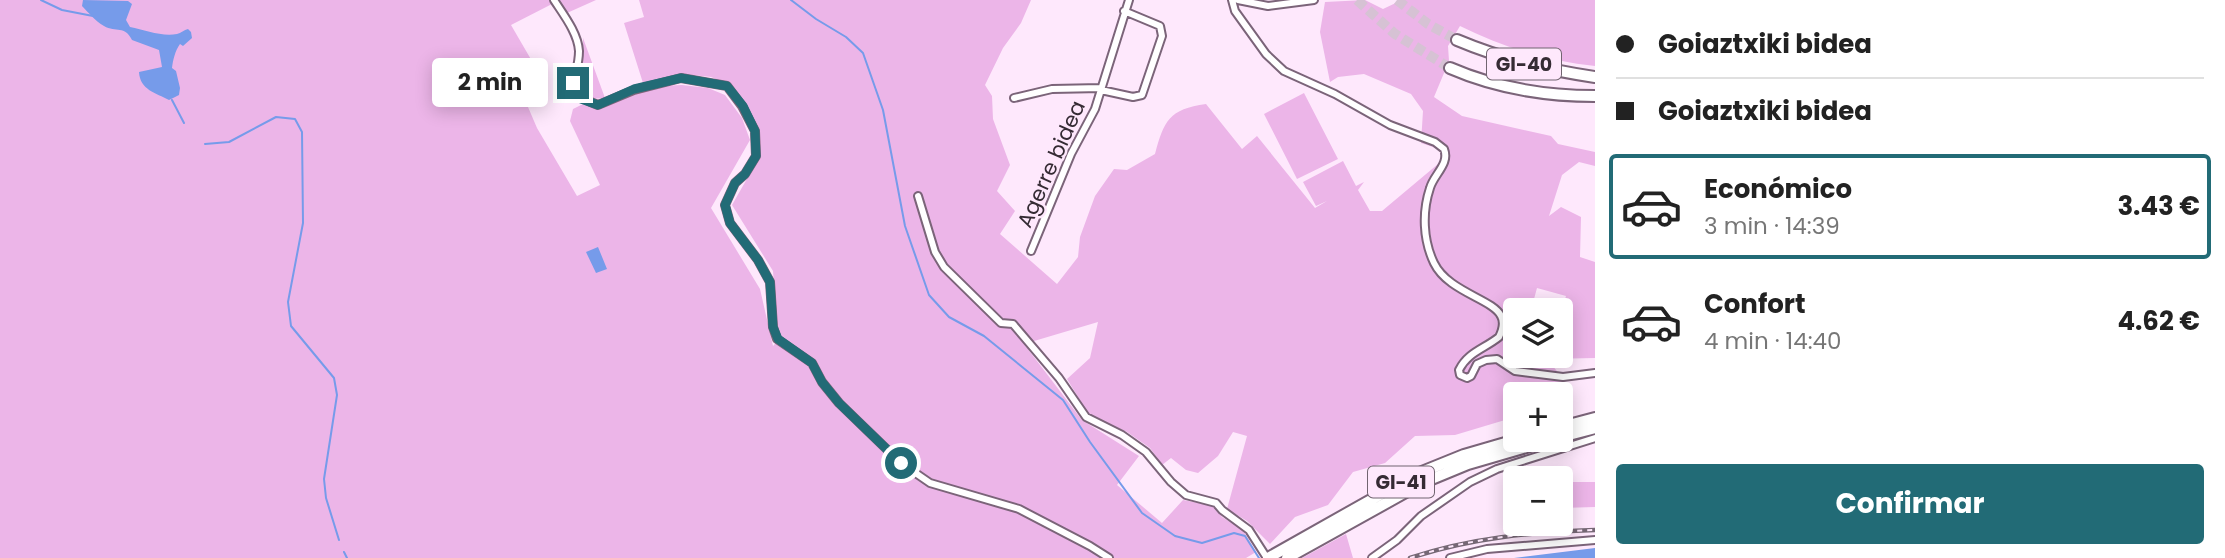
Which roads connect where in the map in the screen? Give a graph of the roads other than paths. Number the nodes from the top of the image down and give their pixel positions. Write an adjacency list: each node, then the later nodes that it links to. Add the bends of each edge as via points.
1 (554, 0): 25 (street, via 579,50 573,83 581,99 598,105 634,89 681,78 727,86 743,106 755,131 756,156 725,205 730,223 770,282 778,339 812,363 839,403 901,463 930,483 1019,509)
2 (1129, 0): 6 (street, Agerre bidea)
3 (1232, 0): 15 (street, via 1266,54 1284,71 1444,149 1445,162 1430,185 1426,206 1426,235 1433,261 1445,279 1499,312 1503,324 1499,337 1468,357 1460,375 1471,376 1477,364 1492,358 1516,371 1563,377)
4 (1238, 0): 5 (street, via 1268,6)
5 (1314, 0)
6 (1124, 11): 10 (street, Agerre bidea); 10 (street, Agerre bidea, via 1160,26 1162,36 1142,95)
7 (1457, 40): 9 (highway, GI-40, via 1531,66)
8 (1450, 68): 11 (highway, GI-40, via 1531,92)
9 (1595, 77)
10 (1101, 89): 12 (street, Agerre bidea, via 1052,89); 14 (street, Agerre bidea)
11 (1595, 96)
12 (1014, 98)
13 (918, 196): 26 (street, via 944,267 1001,323 1013,324 1086,417 1146,452 1186,495 1216,503 1249,530)
14 (1031, 251)
15 (1595, 373)
16 (1595, 418): 17 (highway)
17 (1573, 424)
18 (1595, 428): 19 (highway)
19 (1573, 434)
20 (1595, 438): 27 (street, via 1469,482)
21 (1503, 444): 24 (highway, GI-41, via 1417,474)
22 (1509, 452): 24 (highway, GI-41, via 1422,483)
23 (1595, 540): 28 (street, via 1486,549)
24 (1292, 552): 26 (highway, GI-41)
25 (1109, 558)
26 (1267, 558)
27 (1372, 558)
28 (1450, 558)

